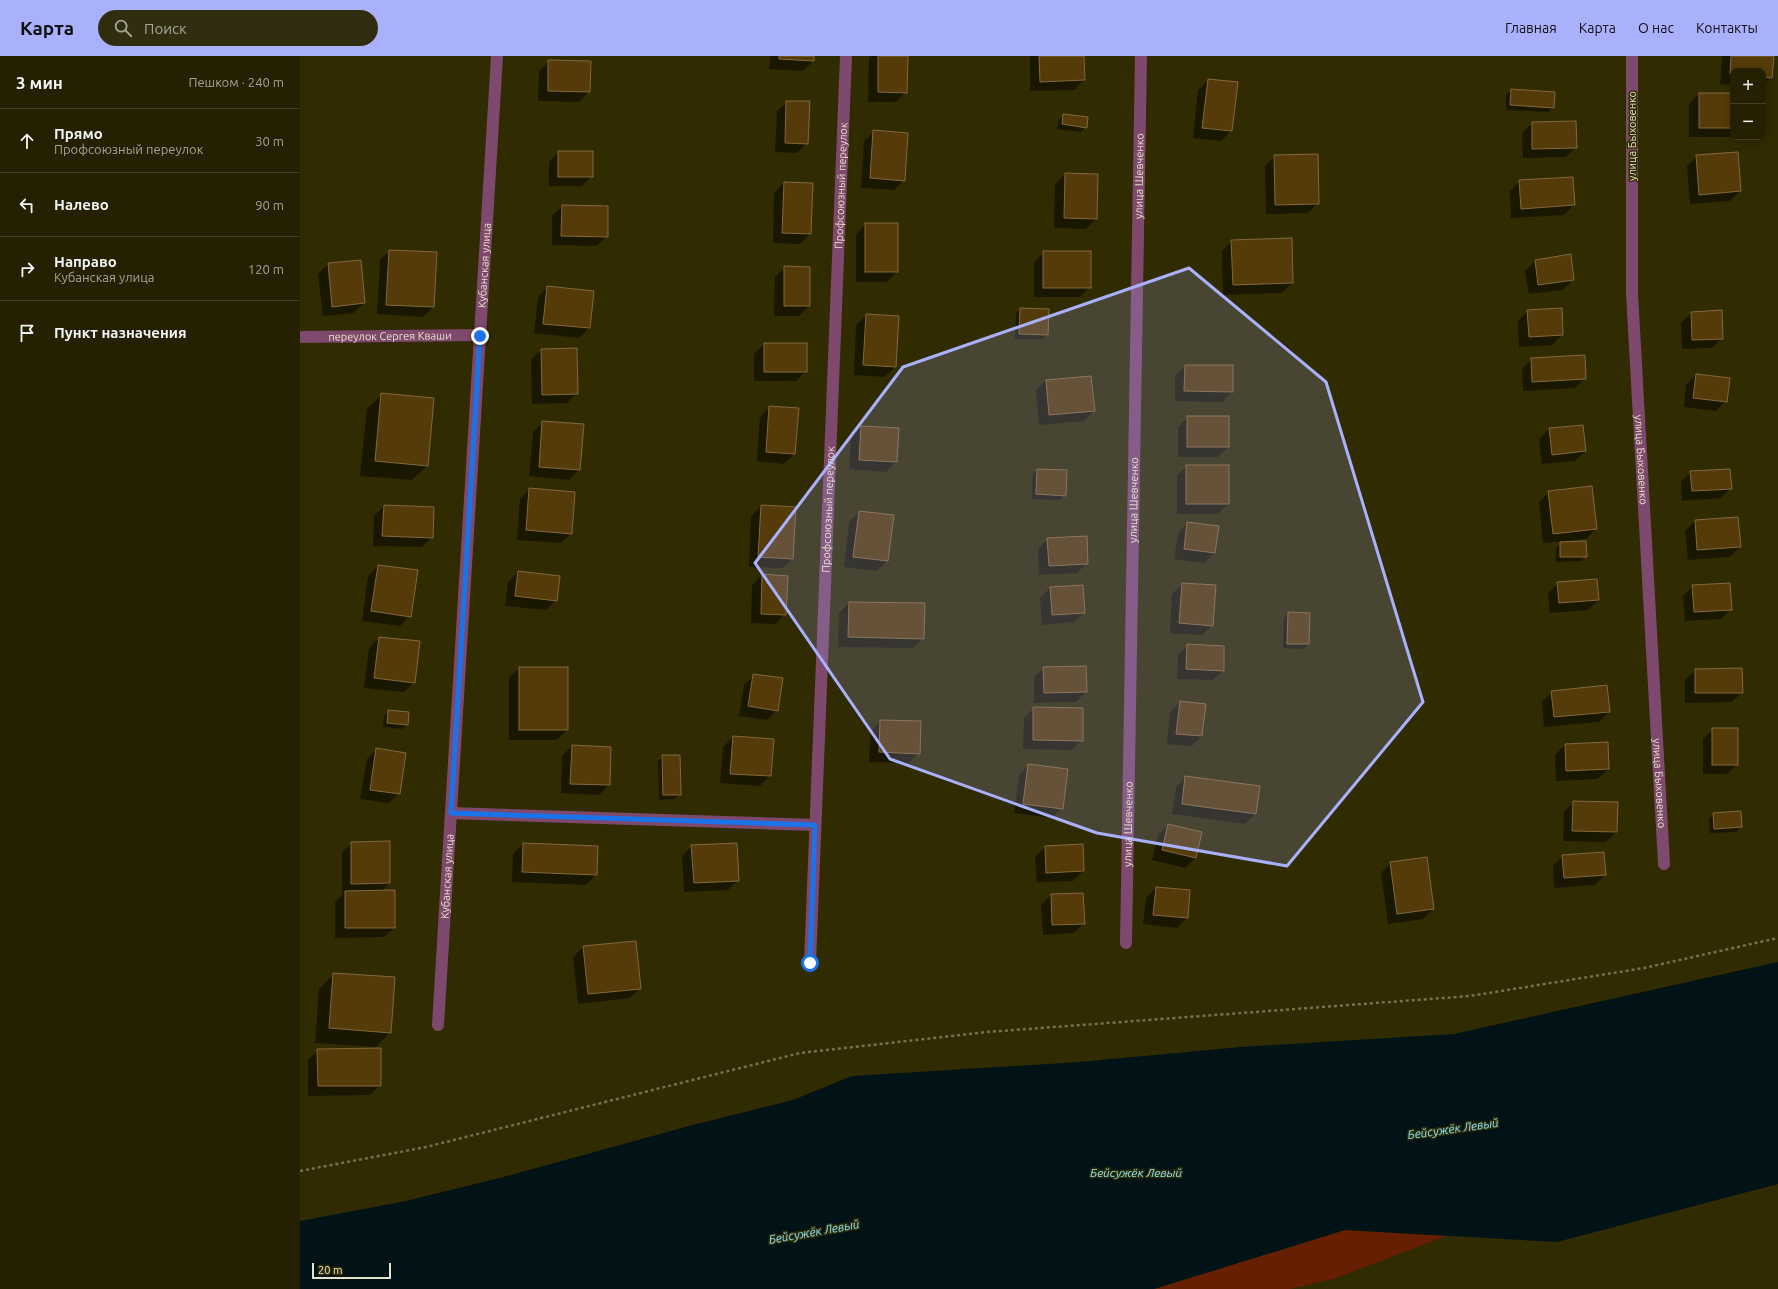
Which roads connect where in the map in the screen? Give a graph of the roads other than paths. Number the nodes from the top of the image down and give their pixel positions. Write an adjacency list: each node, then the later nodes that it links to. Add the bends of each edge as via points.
1 (497, 56): 5 (street, Кубанская улица)
2 (846, 56): 8 (street, Профсоюзный переулок)
3 (1141, 56): 10 (street, улица Шевченко)
4 (1632, 56): 9 (street, улица Быховенко, via 1632,293)
5 (480, 336): 6 (street, переулок Сергея Кваши); 7 (street, Кубанская улица)
6 (300, 337)
7 (451, 813): 8 (street); 12 (street, Кубанская улица)
8 (815, 825): 11 (street, Профсоюзный переулок)
9 (1664, 864)
10 (1126, 943)
11 (810, 963)
12 (438, 1025)

